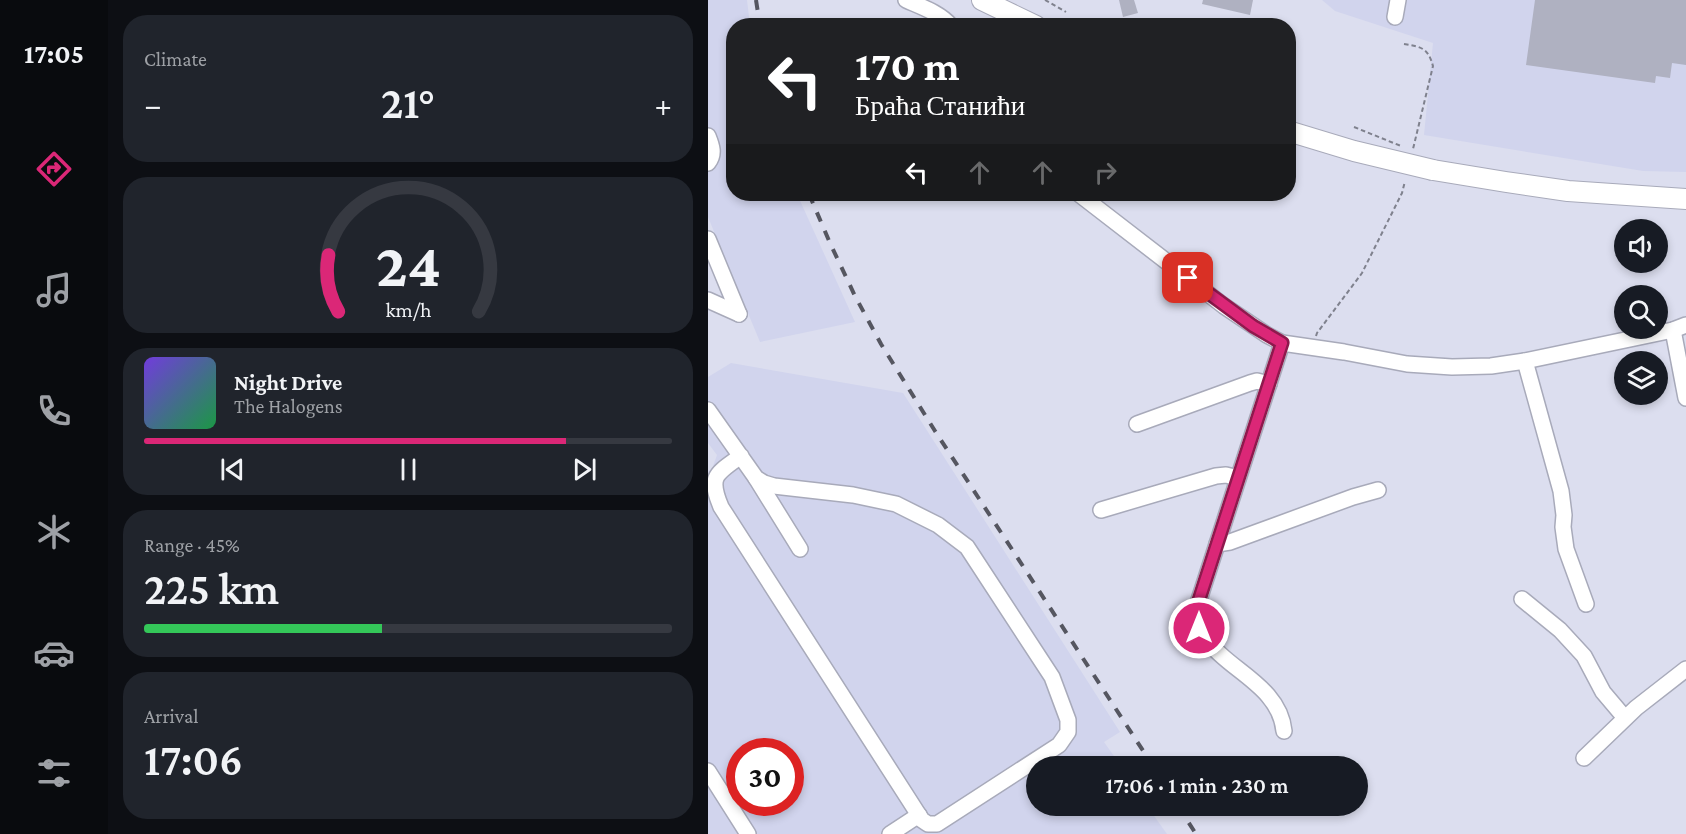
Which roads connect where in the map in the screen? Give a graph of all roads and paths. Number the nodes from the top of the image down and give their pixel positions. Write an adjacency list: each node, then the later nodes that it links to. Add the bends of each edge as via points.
1 (906, 0): 7 (street)
2 (982, 0): 8 (main road)
3 (1045, 0): 5 (path)
4 (1398, 0): 6 (street)
5 (1066, 12)
6 (1395, 17)
7 (943, 18)
8 (1019, 18)
9 (1404, 44): 14 (path, via 1425,50 1432,66)
10 (1354, 127): 13 (path)
11 (1296, 134): 17 (main road, bridge, via 1433,170 1568,191)
12 (708, 136): 15 (street, via 713,154)
13 (1407, 150)
14 (1412, 155)
15 (708, 163)
16 (1407, 174): 25 (path, via 1402,194 1362,273 1317,333)
17 (1686, 199)
18 (1088, 201): 24 (street, via 1224,306)
19 (708, 239): 21 (street)
20 (708, 281): 21 (street)
21 (725, 282): 22 (street, via 739,314)
22 (708, 300)
23 (1679, 328): 26 (street); 28 (street)
24 (1282, 343): 25 (street); 27 (street)
25 (1315, 348): 26 (street, via 1407,364 1452,367)
26 (1525, 361): 40 (street, via 1562,491 1566,549)
27 (1269, 384): 30 (street, via 1250,383); 33 (street)
28 (1686, 398)
29 (708, 410): 31 (street)
30 (1137, 424)
31 (741, 456): 32 (street); 34 (street)
32 (756, 478): 38 (street); 46 (street, via 774,486 896,504 938,525 967,548 1052,677 1068,720 1068,732 1059,745 937,824 928,824)
33 (1238, 478): 36 (street, via 1216,476); 37 (street)
34 (711, 483): 46 (street, via 721,507)
35 (1378, 490): 37 (street)
36 (1101, 510)
37 (1217, 544): 43 (street, via 1196,612 1199,628 1220,654 1268,695 1281,715)
38 (800, 549)
39 (1522, 599): 42 (street, via 1584,656 1603,692)
40 (1586, 604)
41 (1686, 669): 42 (street)
42 (1625, 718): 44 (street)
43 (1284, 731)
44 (1584, 758)
45 (708, 771): 47 (street)
46 (919, 815): 48 (street)
47 (748, 834)
48 (890, 834)

